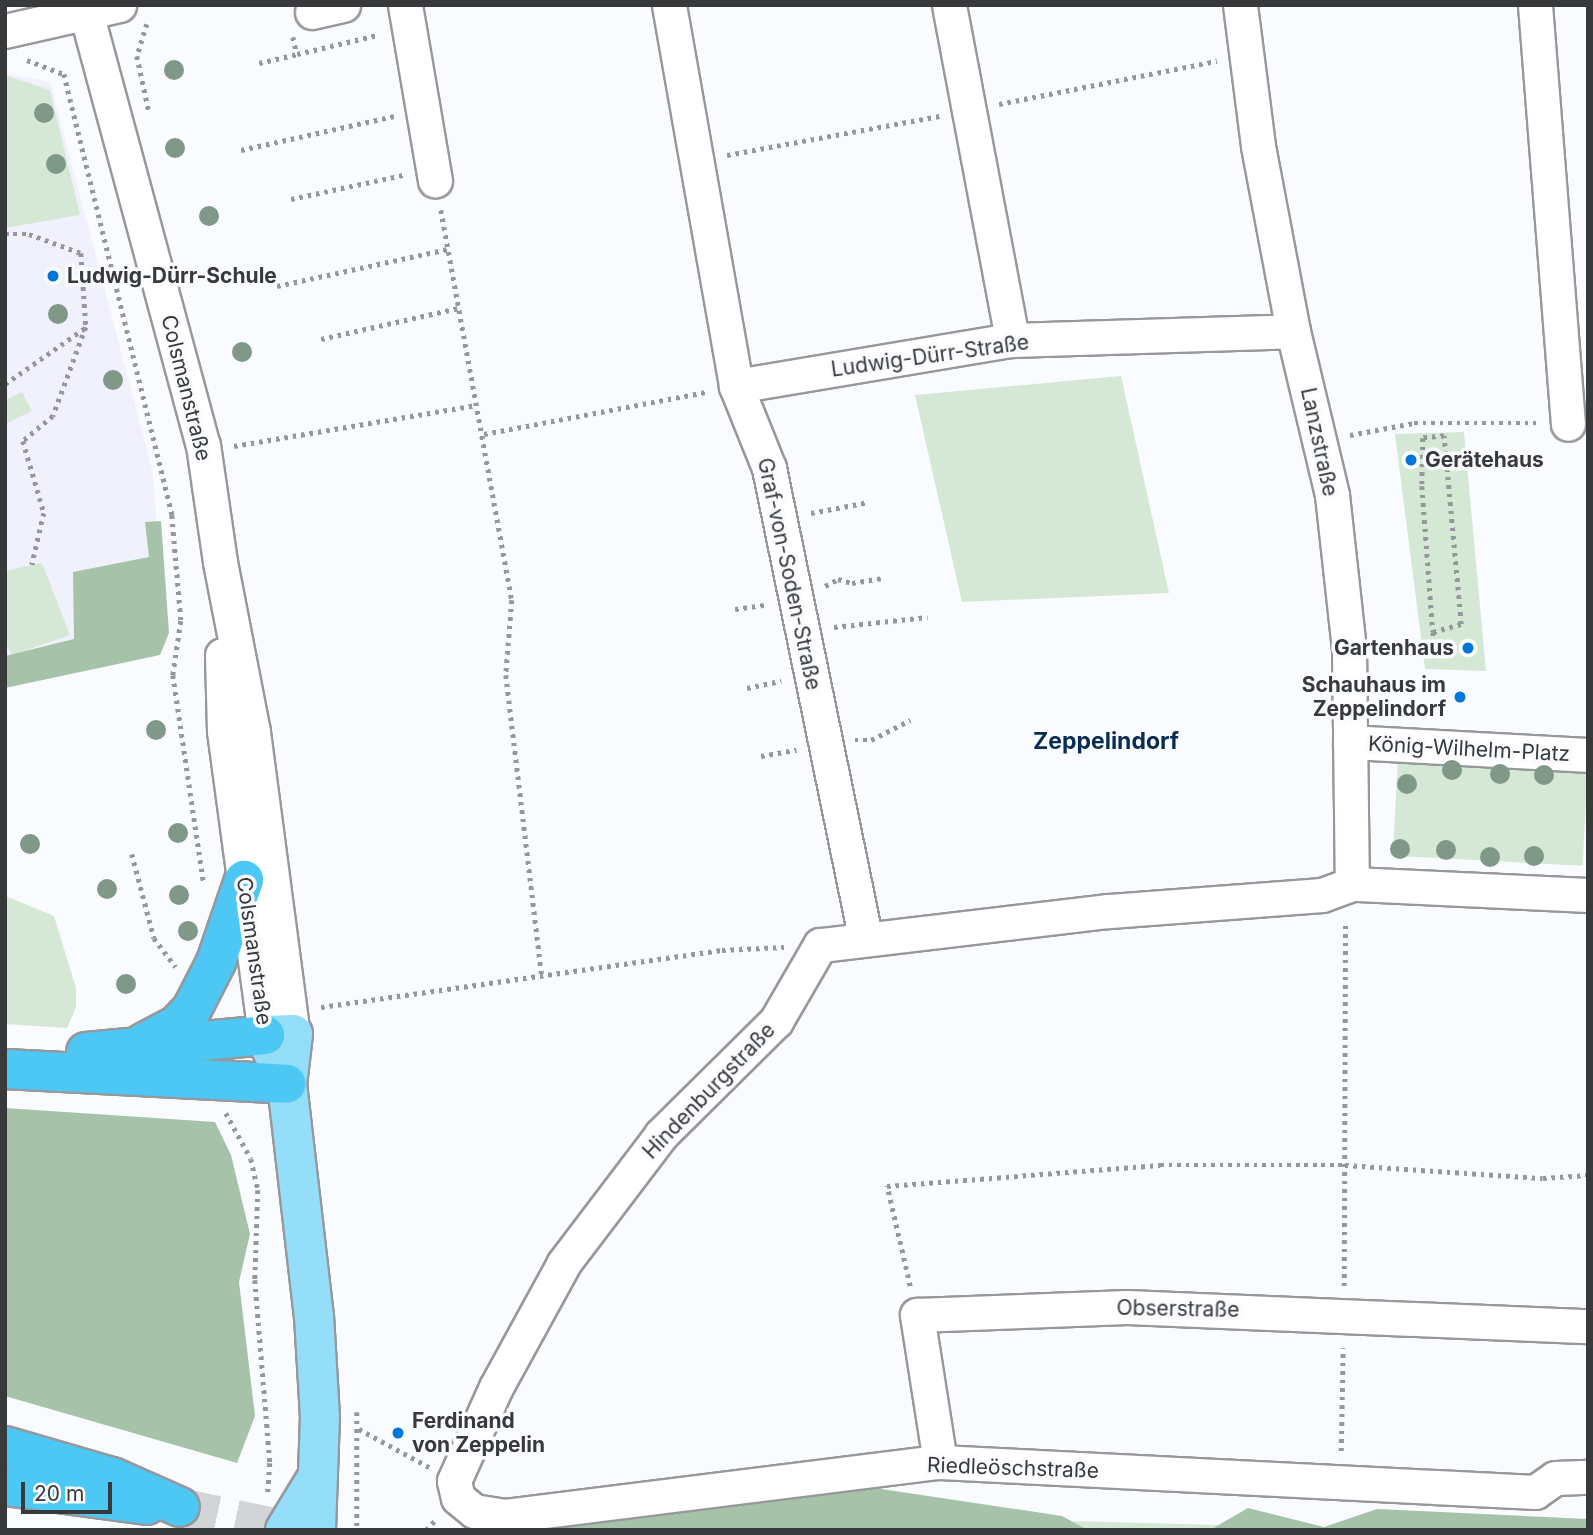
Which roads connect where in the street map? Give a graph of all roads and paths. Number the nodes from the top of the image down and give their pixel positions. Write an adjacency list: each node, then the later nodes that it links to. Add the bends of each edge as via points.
1 (120, 5): 7 (street)
2 (405, 5): 14 (street)
3 (669, 5): 27 (street, Graf-von-Soden-Straße)
4 (949, 5): 25 (street)
5 (1240, 5): 23 (street, Lanzstraße, via 1258,146)
6 (1535, 5): 29 (street)
7 (85, 9): 9 (street); 35 (street, Colsmanstraße, via 203,445)
8 (147, 24): 11 (path)
9 (5, 31)
10 (297, 54): 13 (path)
11 (137, 56)
12 (40, 62): 48 (path, via 64,74 172,514 181,621 173,675)
13 (259, 63)
14 (423, 110): 15 (path); 16 (street)
15 (241, 150)
16 (434, 174): 17 (path); 19 (path)
17 (291, 199)
18 (5, 234): 22 (path, via 29,234 81,253)
19 (448, 249): 20 (path); 21 (path)
20 (277, 286)
21 (459, 308): 24 (path); 28 (path)
22 (86, 327): 26 (path); 36 (path, via 53,416 23,441 44,513)
23 (1293, 331): 25 (street, Ludwig-Dürr-Straße); 31 (street, Lanzstraße)
24 (321, 339)
25 (1012, 340): 27 (street, Ludwig-Dürr-Straße)
26 (5, 384)
27 (736, 386): 30 (path); 34 (street, Graf-von-Soden-Straße, via 768,463)
28 (477, 405): 30 (path); 32 (path)
29 (1568, 424): 31 (path, via 1413,423)
30 (484, 434): 52 (path, via 512,600 506,675)
31 (1321, 440): 43 (street, Lanzstraße, via 1349,648)
32 (230, 445)
33 (869, 502): 34 (path)
34 (779, 519): 38 (street, Graf-von-Soden-Straße)
35 (220, 562): 46 (street, Colsmanstraße, via 224,731); 54 (street, Colsmanstraße, via 253,732)
36 (32, 565)
37 (885, 578): 38 (path, via 852,583 838,579 822,587)
38 (794, 591): 40 (street, Graf-von-Soden-Straße)
39 (927, 617): 40 (path, via 866,626)
40 (802, 627): 50 (street, Graf-von-Soden-Straße)
41 (1433, 632): 41 (path, via 1461,624 1444,436 1423,438); 42 (path)
42 (1436, 658)
43 (1350, 742): 44 (street, König-Wilhelm-Platz); 47 (street, Lanzstraße)
44 (1588, 755)
45 (132, 853): 53 (path, via 154,938)
46 (244, 880): 53 (highway); 54 (street, Colsmanstraße)
47 (1352, 884): 49 (street); 50 (street, via 1322,895 1107,911); 60 (path, via 1345,909)
48 (205, 893)
49 (1588, 895)
50 (866, 939): 51 (street)
51 (820, 944): 52 (path, via 722,950); 70 (street, Hindenburgstraße, via 776,1021 661,1135 564,1263 496,1387)
52 (542, 977): 54 (path)
53 (193, 986): 56 (highway, via 178,1024 159,1037)
54 (284, 1026): 56 (highway); 59 (main road, Colsmanstraße)
55 (5, 1049): 56 (highway)
56 (121, 1051)
57 (5, 1069): 58 (highway)
58 (226, 1079): 59 (highway); 73 (path, via 225,1112 251,1159 258,1190 255,1280 270,1463)
59 (287, 1084): 73 (main road, Colsmanstraße, via 314,1315 321,1472)
60 (1345, 1165): 61 (path, via 1543,1178); 62 (path); 63 (path, via 1160,1165 887,1186)
61 (1588, 1175)
62 (1344, 1314): 63 (street, Obserstraße, via 1127,1307); 64 (street, Obserstraße); 71 (path)
63 (917, 1315): 68 (street)
64 (1588, 1326)
65 (359, 1429): 67 (path)
66 (5, 1446): 72 (highway, via 112,1477 180,1507 110,1503)
67 (419, 1461)
68 (940, 1462): 70 (street, Riedleöschstraße, via 504,1516 474,1511 458,1498); 71 (street, Riedleöschstraße)
69 (1588, 1477): 71 (street, Riedleöschstraße, via 1555,1478 1535,1492)
70 (454, 1481)
71 (1340, 1483)
72 (5, 1486)
73 (302, 1521)

